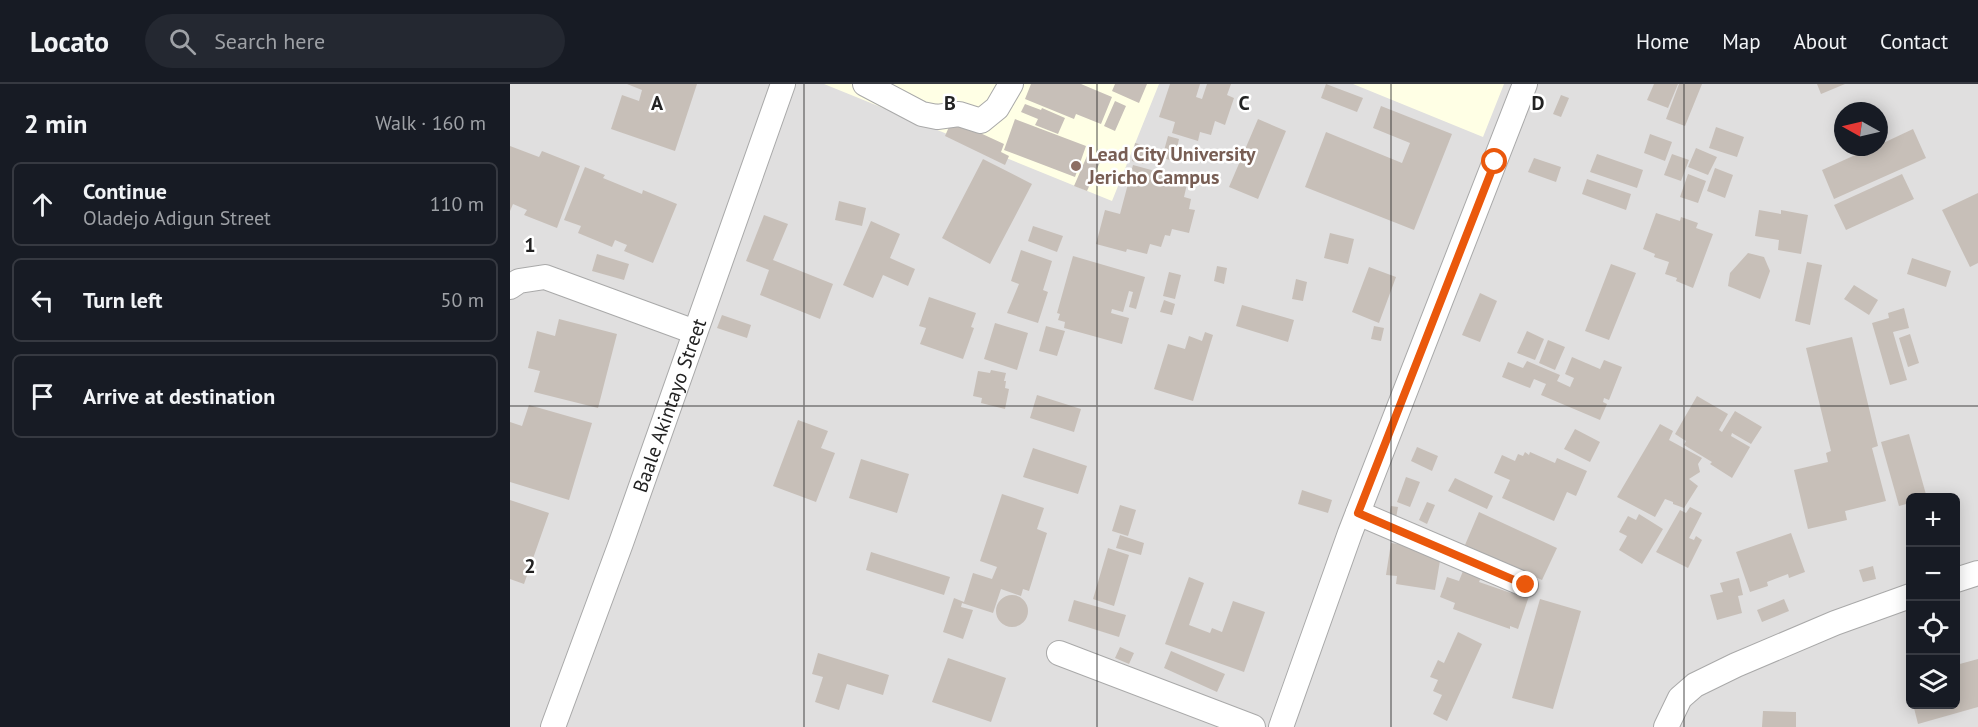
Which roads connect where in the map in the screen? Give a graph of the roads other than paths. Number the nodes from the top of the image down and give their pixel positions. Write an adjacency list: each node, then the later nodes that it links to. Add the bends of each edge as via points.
1 (783, 84): 6 (street, Baale Akintayo Street)
2 (865, 84): 3 (street, via 922,114 959,114 981,121 997,108)
3 (1011, 84)
4 (1525, 84): 7 (street)
5 (510, 287): 6 (street, via 519,281 545,277)
6 (695, 332): 13 (street, Baale Akintayo Street)
7 (1358, 513): 10 (street); 15 (street)
8 (1978, 573): 9 (street)
9 (1960, 579)
10 (1526, 585)
11 (1906, 598): 16 (street, via 1791,642 1695,685 1680,698)
12 (1059, 653): 14 (street)
13 (553, 727)
14 (1253, 727)
15 (1281, 727)
16 (1666, 727)

